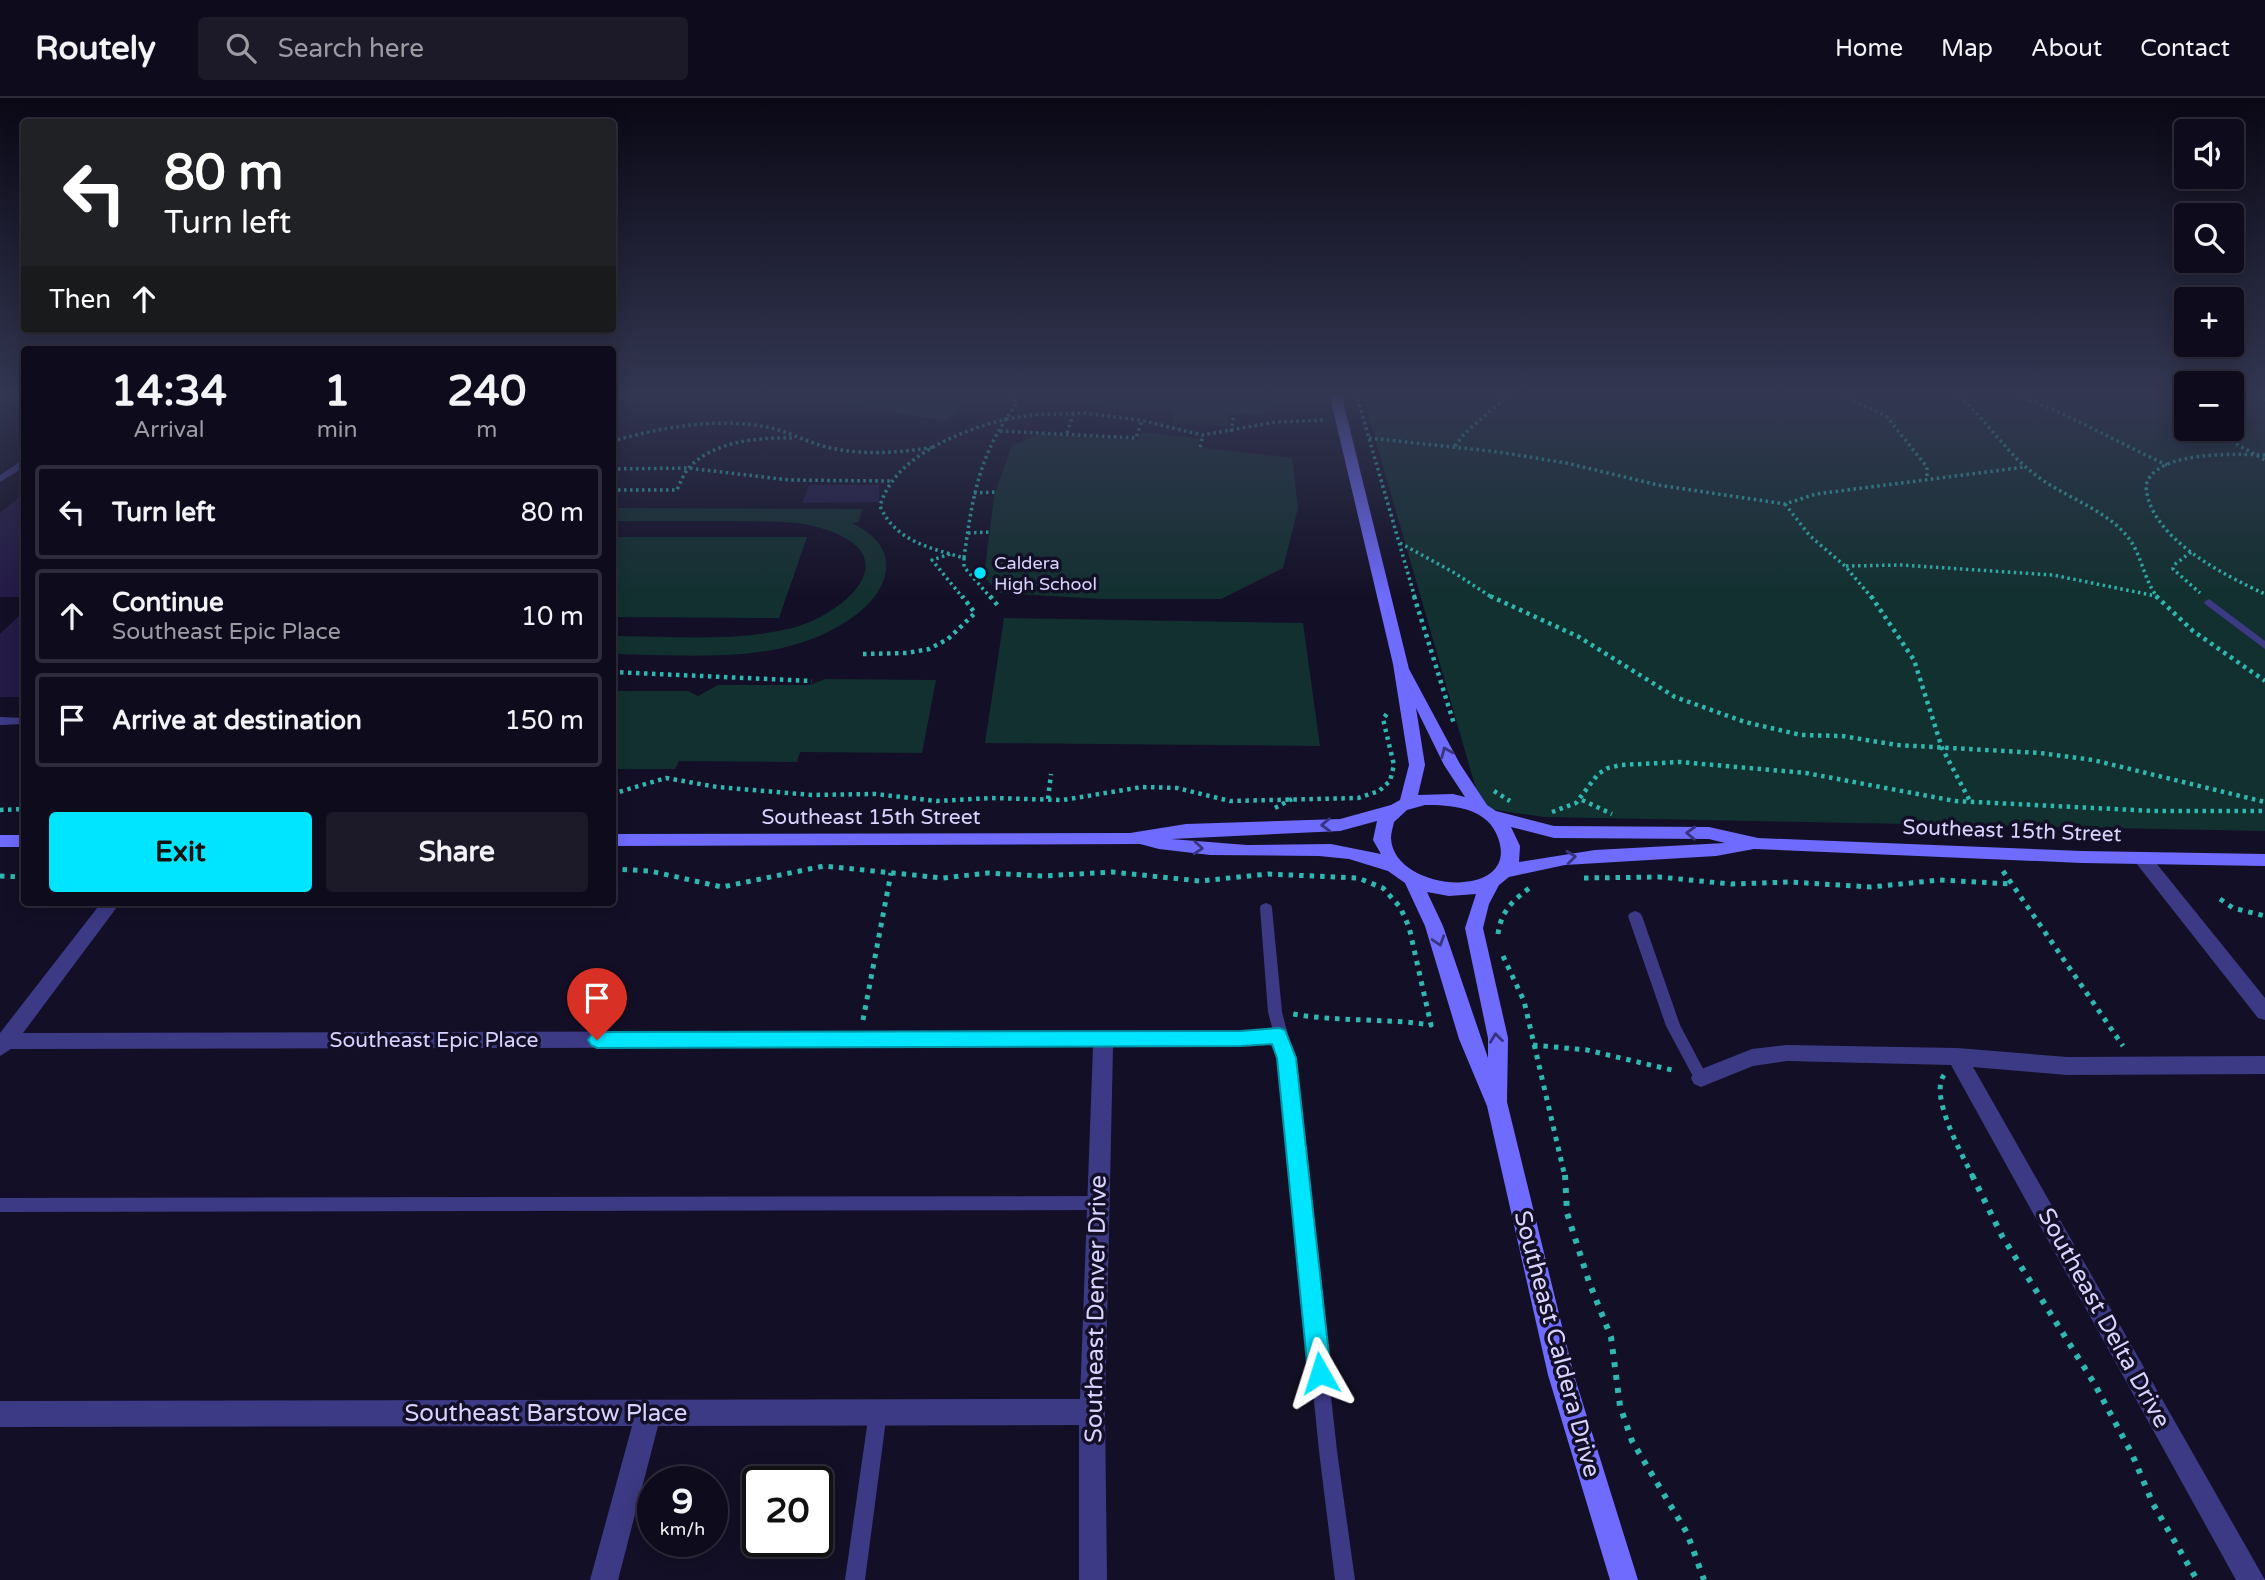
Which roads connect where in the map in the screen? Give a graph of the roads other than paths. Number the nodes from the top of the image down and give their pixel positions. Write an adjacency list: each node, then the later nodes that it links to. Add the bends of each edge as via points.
1 (1352, 462): 6 (main road)
2 (21, 465): 3 (lane)
3 (0, 479)
4 (2209, 602): 5 (lane)
5 (2265, 646)
6 (1401, 664): 9 (main road, via 1417,765); 10 (main road, one-way to 6, via 1452,765)
7 (0, 721): 8 (lane)
8 (21, 721)
9 (1400, 806): 10 (main road, via 1445,798); 11 (main road, Southeast 15th Street, one-way to 11, via 1340,825 1186,830); 18 (main road, via 1383,822 1380,837 1384,852)
10 (1486, 813): 15 (main road, Southeast 15th Street, one-way to 10, via 1709,833 1553,832); 19 (main road, via 1504,829 1511,844 1511,859)
11 (1130, 839): 12 (main road, Southeast 15th Street); 18 (main road, Southeast 15th Street, one-way to 18, via 1186,848 1343,852)
12 (616, 840)
13 (0, 841): 14 (main road)
14 (21, 841)
15 (1758, 844): 16 (main road, Southeast 15th Street); 19 (main road, Southeast 15th Street, one-way to 15, via 1562,858 1714,852)
16 (2141, 858): 17 (main road, Southeast 15th Street); 23 (street)
17 (2265, 860)
18 (1404, 872): 19 (main road, via 1453,890 1474,888); 31 (main road, Southeast Caldera Drive, one-way to 31, via 1434,926 1469,1039)
19 (1498, 877): 31 (main road, Southeast Caldera Drive, one-way to 19, via 1498,1038 1474,928 1480,904)
20 (109, 906): 27 (street)
21 (1266, 908): 24 (lane)
22 (1635, 916): 30 (lane, via 1673,1026)
23 (2265, 1012)
24 (1279, 1036): 25 (lane); 41 (lane, via 1287,1058)
25 (1241, 1038): 26 (street, Southeast Epic Place)
26 (1103, 1039): 27 (street, Southeast Epic Place); 32 (street, Southeast Denver Drive)
27 (3, 1044)
28 (1957, 1057): 29 (street, via 2067,1066); 30 (street, via 1787,1053 1752,1058); 43 (street, Southeast Delta Drive)
29 (2265, 1065)
30 (1701, 1078)
31 (1498, 1106): 42 (main road, Southeast Caldera Drive, via 1561,1376)
32 (1098, 1203): 33 (lane); 35 (street, Southeast Denver Drive)
33 (0, 1205)
34 (878, 1412): 35 (street, Southeast Barstow Place); 37 (street, Southeast Barstow Place); 39 (lane)
35 (1092, 1412): 40 (street, Southeast Denver Drive)
36 (0, 1413): 37 (street, Southeast Barstow Place)
37 (648, 1413): 38 (street)
38 (604, 1580)
39 (855, 1580)
40 (1093, 1580)
41 (1345, 1580)
42 (1624, 1580)
43 (2251, 1580)

